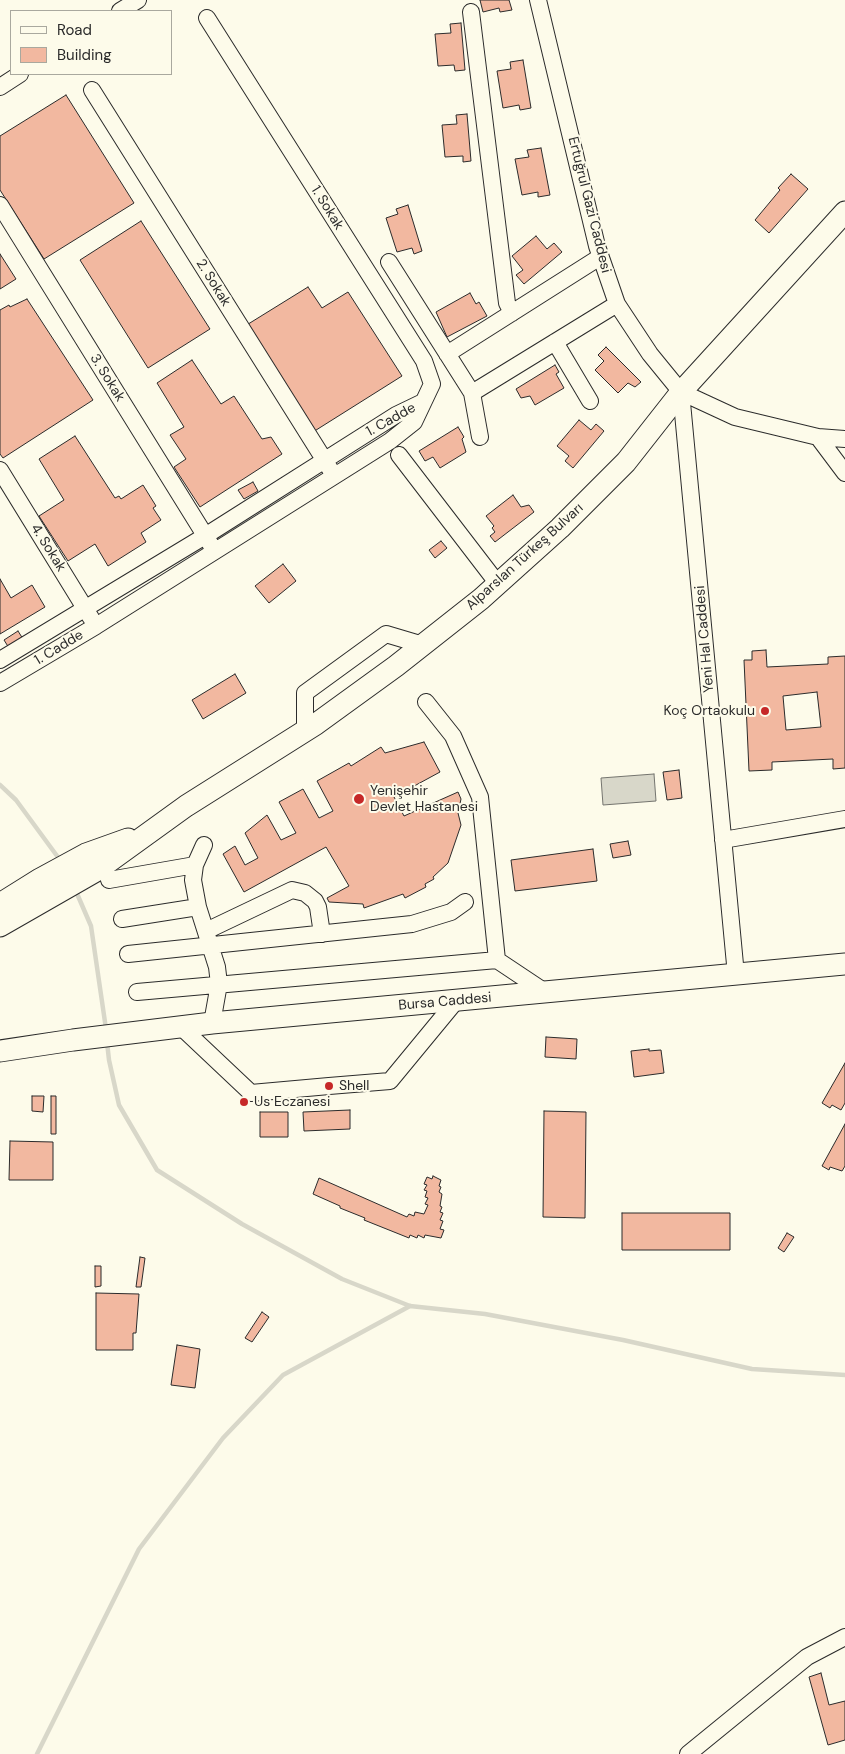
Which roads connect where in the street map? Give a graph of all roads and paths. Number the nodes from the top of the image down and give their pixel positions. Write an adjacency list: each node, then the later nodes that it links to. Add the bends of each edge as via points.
1 (138, 0): 3 (street)
2 (538, 0): 11 (street, Ertuğrul Gazi Caddesi)
3 (122, 10)
4 (471, 12): 14 (street, via 508,303)
5 (207, 18): 20 (street, 1. Sokak, via 424,361 432,384)
6 (18, 75): 7 (street)
7 (0, 86)
8 (92, 90): 25 (street, 2. Sokak)
9 (0, 205): 29 (street, 3. Sokak)
10 (845, 212): 17 (main road, Alparslan Türkeş Bulvarı)
11 (600, 257): 13 (street, Ertuğrul Gazi Caddesi); 14 (street)
12 (389, 262): 16 (street)
13 (617, 304): 15 (street); 17 (street, Ertuğrul Gazi Caddesi, via 650,354)
14 (512, 313): 16 (street)
15 (555, 342): 18 (street); 19 (street)
16 (447, 354): 18 (street)
17 (681, 392): 22 (street, via 735,417); 31 (main road, Alparslan Türkeş Bulvarı, via 626,462); 40 (street, Yeni Hal Caddesi)
18 (472, 393): 21 (street)
19 (590, 401)
20 (423, 402): 25 (street, 1. Cadde, via 396,415); 28 (street, 1. Cadde, via 414,422)
21 (480, 437)
22 (818, 437): 23 (street); 27 (street)
23 (845, 439)
24 (399, 455): 31 (street)
25 (325, 460): 28 (street, 2. Sokak); 29 (street, 1. Cadde)
26 (0, 470): 32 (street, 4. Sokak)
27 (845, 473)
28 (335, 476): 30 (street, 1. Cadde)
29 (205, 536): 30 (street, 3. Sokak); 32 (street, 1. Cadde)
30 (215, 552): 33 (street, 1. Cadde)
31 (498, 584): 34 (main road, Alparslan Türkeş Bulvarı)
32 (86, 610): 33 (street, 4. Sokak); 35 (street, 1. Cadde)
33 (96, 626): 36 (street, 1. Cadde)
34 (423, 645): 38 (main road, Alparslan Türkeş Bulvarı); 38 (street, via 386,634 304,693)
35 (0, 660)
36 (0, 683)
37 (426, 702): 52 (street, via 453,736 480,797)
38 (305, 730): 43 (main road, Alparslan Türkeş Bulvarı)
39 (845, 819): 40 (street)
40 (723, 840): 54 (street, Yeni Hal Caddesi)
41 (204, 845): 42 (street)
42 (195, 865): 43 (street); 46 (street, via 194,891)
43 (97, 868): 45 (main road, Alparslan Türkeş Bulvarı, via 40,879); 48 (main road, Alparslan Türkeş Bulvarı)
44 (465, 902): 49 (street, via 451,912 412,924)
45 (0, 904)
46 (198, 907): 47 (street); 50 (street)
47 (122, 919)
48 (0, 926)
49 (322, 934): 50 (street); 50 (street, via 315,901 305,893 292,890)
50 (209, 938): 51 (street); 55 (street)
51 (128, 954)
52 (496, 960): 55 (street); 57 (street)
53 (845, 964): 54 (main road, Bursa Caddesi)
54 (736, 975): 57 (main road, Bursa Caddesi)
55 (219, 984): 56 (street); 59 (street)
56 (137, 992)
57 (545, 992): 58 (main road, Bursa Caddesi)
58 (456, 1001): 59 (main road, Bursa Caddesi); 60 (street, via 390,1081 381,1082 252,1093)
59 (212, 1023): 60 (main road, Bursa Caddesi)
60 (180, 1026): 62 (main road, Bursa Caddesi)
61 (0, 1042): 62 (main road, Bursa Caddesi)
62 (44, 1044): 63 (main road, Bursa Caddesi)
63 (0, 1051)
64 (845, 1637): 65 (street, via 807,1657)
65 (688, 1754)

